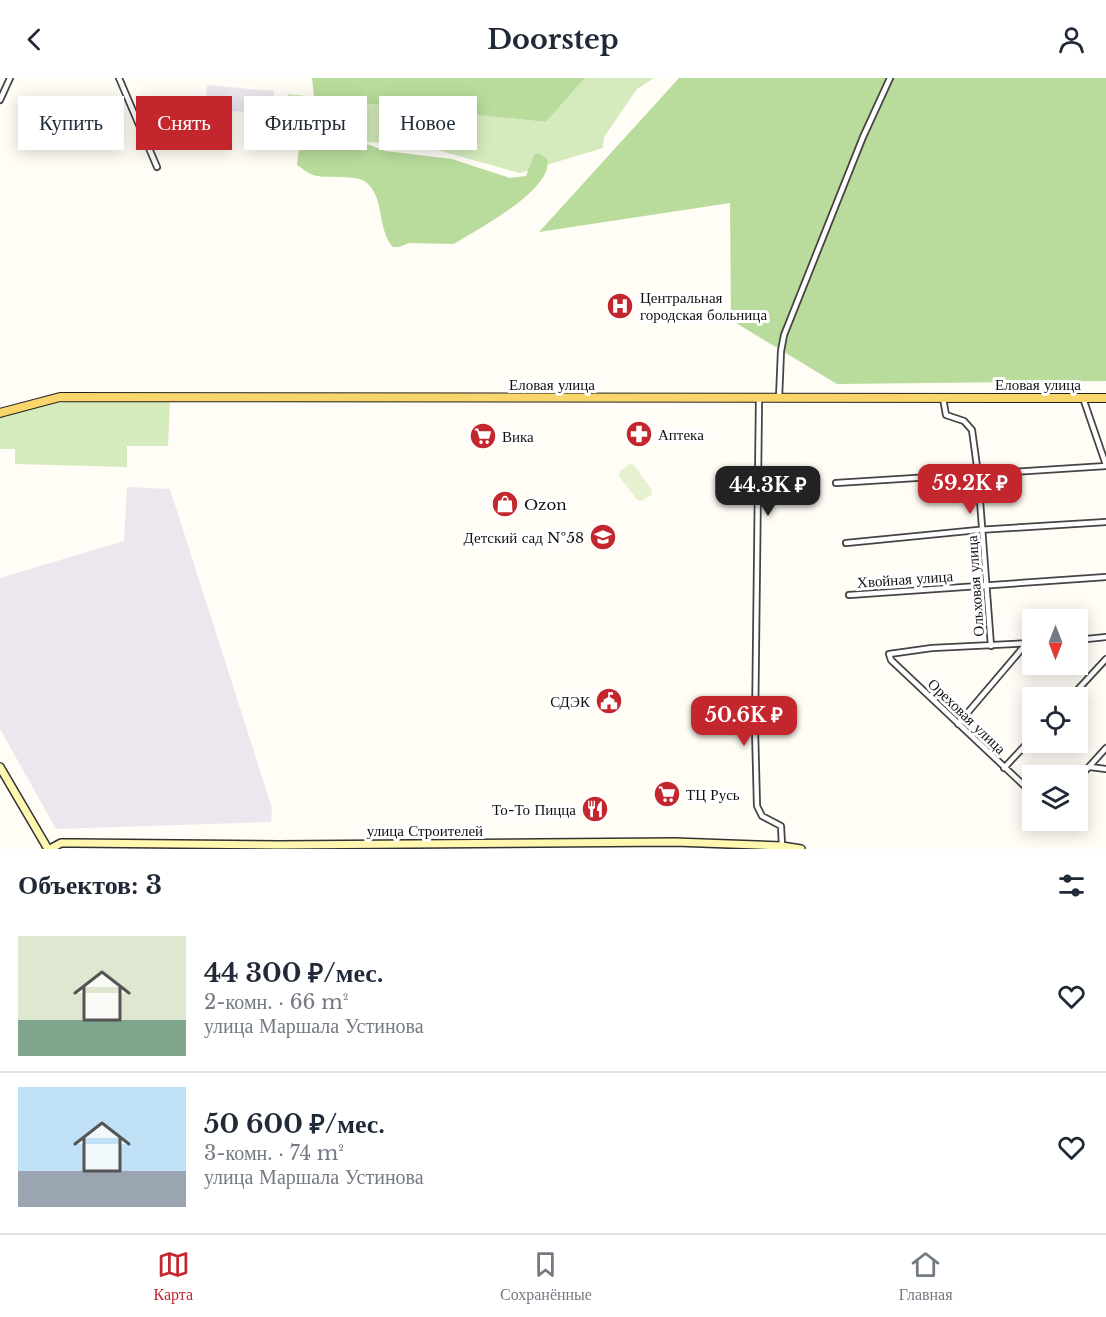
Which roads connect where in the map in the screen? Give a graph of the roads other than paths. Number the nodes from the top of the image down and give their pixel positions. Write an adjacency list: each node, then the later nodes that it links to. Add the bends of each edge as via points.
1 (10, 78): 4 (street)
2 (119, 78): 5 (street)
3 (890, 78): 6 (street, via 784,335)
4 (0, 100)
5 (157, 167)
6 (780, 398): 7 (main road, Еловая улица); 10 (main road, Еловая улица)
7 (943, 398): 8 (main road, Еловая улица); 13 (street, Ольховая улица, via 946,415 964,421 972,430)
8 (1083, 398): 9 (main road, Еловая улица); 12 (street)
9 (1106, 398)
10 (759, 399): 11 (main road, Еловая улица, via 60,397); 40 (street, via 755,729 758,806 762,816 781,826)
11 (0, 413)
12 (1106, 466): 13 (street)
13 (978, 474): 14 (street); 16 (street, Ольховая улица)
14 (836, 483)
15 (1106, 522): 16 (street)
16 (983, 530): 17 (street); 19 (street, Ольховая улица)
17 (846, 543)
18 (1106, 576): 19 (street, Хвойная улица)
19 (988, 585): 20 (street, Хвойная улица); 24 (street, Ольховая улица)
20 (849, 596)
21 (1106, 637): 22 (street)
22 (1088, 639)
23 (1022, 644): 24 (street)
24 (992, 646): 28 (street, Ореховая улица, via 889,654)
25 (1022, 651): 28 (street)
26 (1106, 659): 27 (street)
27 (1080, 687)
28 (958, 724): 33 (street, Ореховая улица)
29 (1106, 748): 32 (street)
30 (1022, 749): 33 (street)
31 (0, 767): 42 (main road)
32 (1090, 767): 34 (street)
33 (1004, 768): 35 (street, Ореховая улица)
34 (1106, 769)
35 (1022, 785)
36 (463, 846): 37 (main road, улица Строителей); 42 (main road, улица Строителей, via 61,843)
37 (544, 846): 38 (main road, улица Строителей)
38 (614, 846): 39 (main road, улица Строителей)
39 (680, 846): 41 (main road, улица Строителей)
40 (782, 846): 41 (main road, улица Строителей); 43 (main road, улица Строителей)
41 (725, 847)
42 (49, 849)
43 (801, 849)

